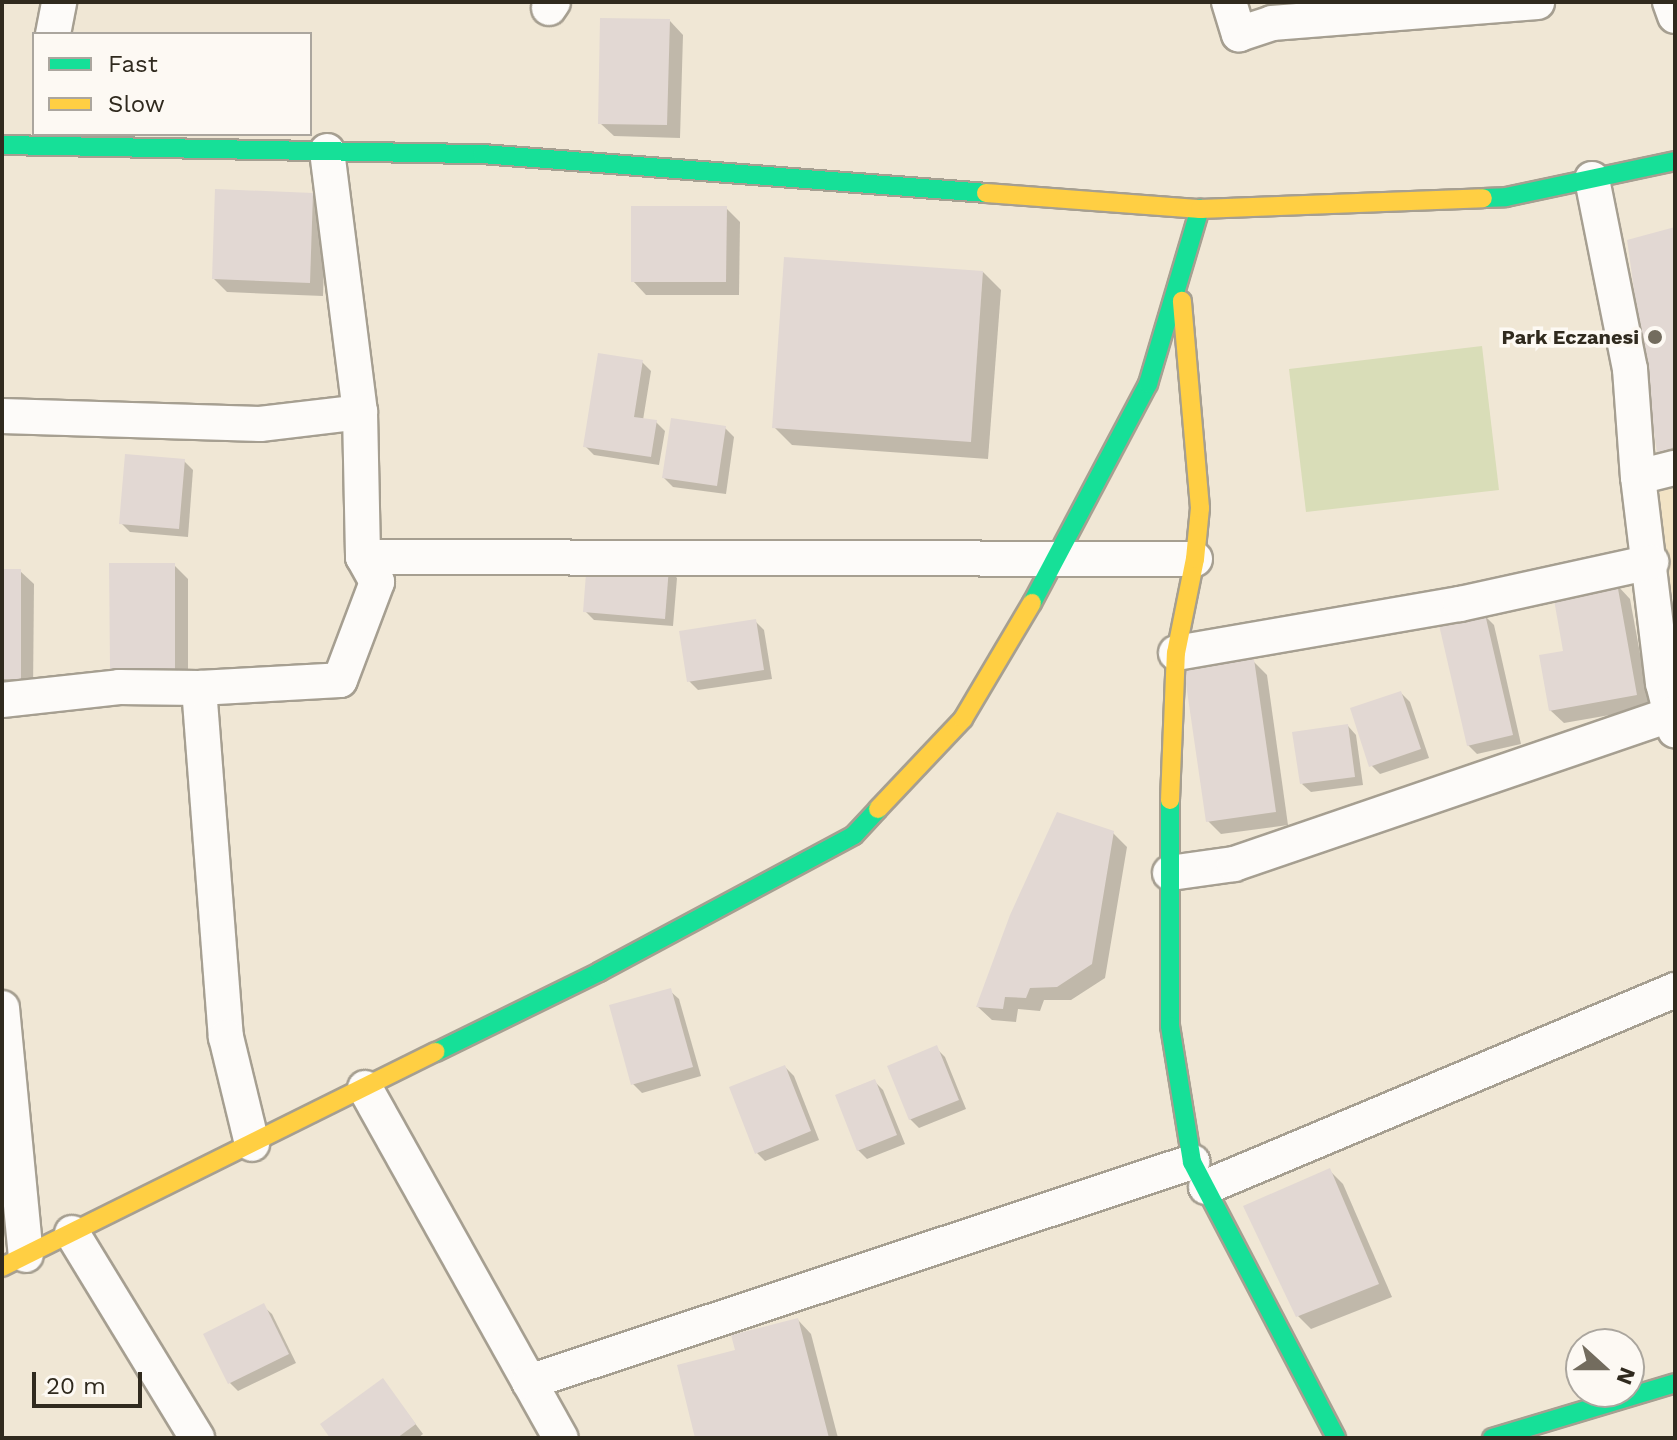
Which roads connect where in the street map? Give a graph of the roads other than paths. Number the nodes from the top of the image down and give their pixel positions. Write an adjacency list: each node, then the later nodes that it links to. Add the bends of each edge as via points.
1 (59, 2): 6 (street)
2 (1229, 2): 3 (street, via 1239,34 1272,23)
3 (1537, 2)
4 (1670, 2): 5 (street)
5 (1675, 16)
6 (53, 32)
7 (23, 141): 8 (street)
8 (327, 151): 11 (street, via 482,154); 13 (street)
9 (1675, 161): 10 (street)
10 (1592, 179): 11 (street, via 1506,197); 16 (street, via 1630,369)
11 (1200, 209): 12 (street)
12 (1180, 276): 18 (street, via 1200,508); 19 (street, via 1148,384)
13 (360, 412): 14 (street, via 260,424); 17 (street)
14 (2, 416)
15 (1675, 468): 16 (street)
16 (1638, 477): 20 (street)
17 (363, 557): 19 (street); 22 (street, via 377,582 340,680)
18 (1195, 559): 19 (street); 21 (street)
19 (1057, 560): 28 (street, via 963,719 854,835 599,972)
20 (1651, 562): 21 (street, via 1460,604); 24 (street, via 1663,683)
21 (1176, 653): 25 (street)
22 (199, 688): 23 (street, via 119,687); 29 (street, via 226,1037)
23 (2, 700)
24 (1673, 722): 25 (street, via 1234,864)
25 (1170, 873): 30 (street, via 1170,1026)
26 (1675, 990): 30 (street)
27 (2, 1008): 32 (street)
28 (365, 1088): 29 (street); 33 (street)
29 (252, 1144): 31 (street)
30 (1199, 1174): 33 (street); 37 (street)
31 (72, 1233): 32 (street); 35 (street)
32 (14, 1261)
33 (529, 1382): 36 (street)
34 (1675, 1383): 38 (street)
35 (197, 1438)
36 (561, 1438)
37 (1336, 1438)
38 (1492, 1438)

